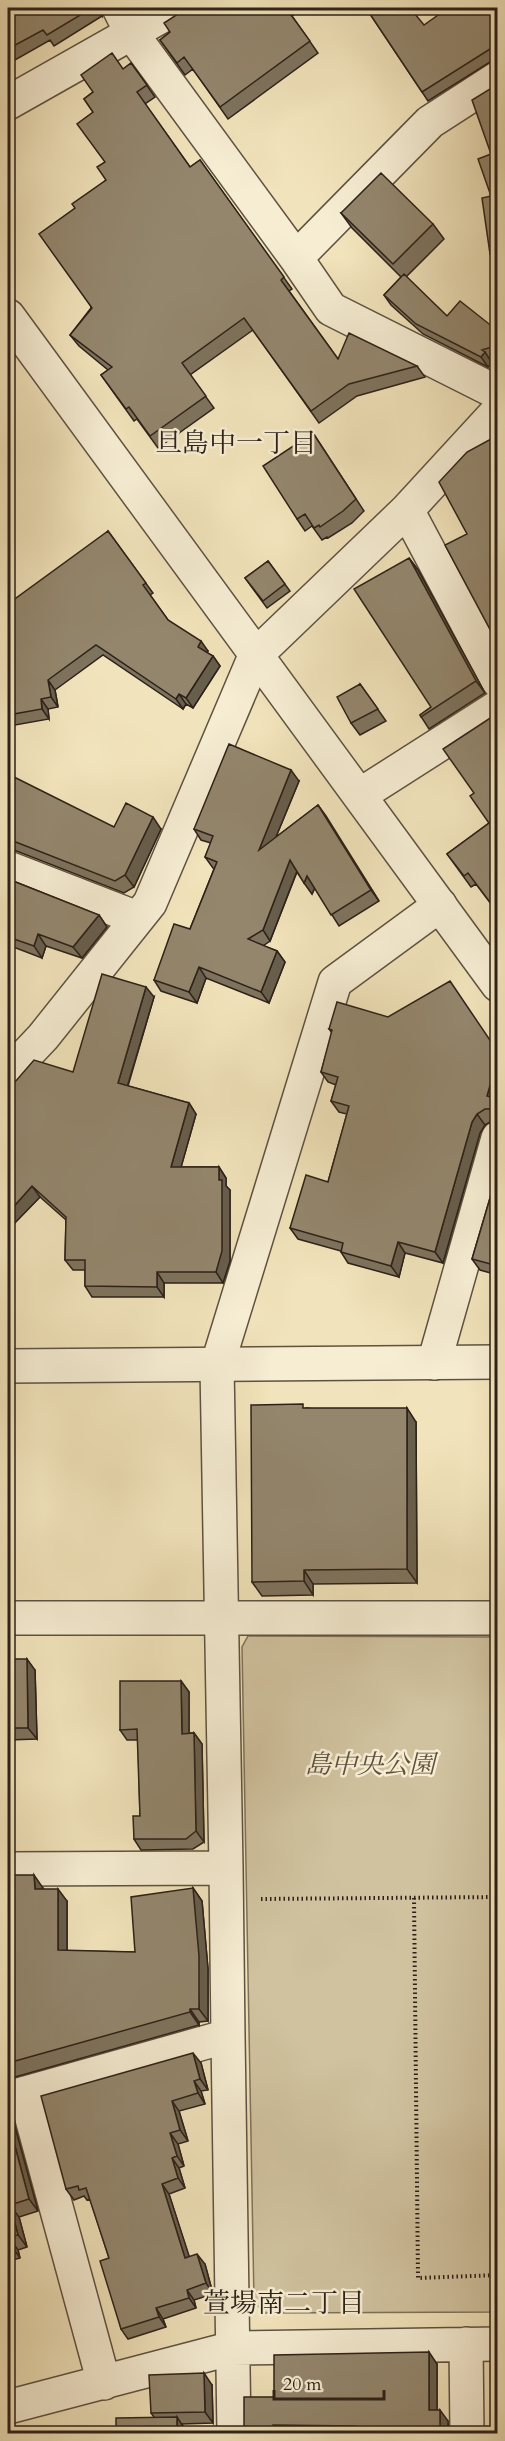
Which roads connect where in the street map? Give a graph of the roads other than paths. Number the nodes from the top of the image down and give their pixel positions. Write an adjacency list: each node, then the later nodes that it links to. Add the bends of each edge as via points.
1 (176, 8): 2 (street)
2 (125, 21): 4 (street); 5 (street)
3 (498, 78): 5 (street, via 430,122)
4 (8, 104)
5 (296, 258): 7 (street, via 331,309)
6 (8, 316): 10 (street)
7 (498, 393)
8 (498, 411): 9 (street)
9 (407, 510): 10 (street); 11 (street)
10 (255, 656): 13 (street); 16 (street, via 150,903)
11 (498, 681)
12 (498, 707): 13 (street)
13 (360, 795): 15 (street)
14 (8, 868): 16 (street)
15 (440, 905): 17 (street); 23 (street, via 335,982)
16 (138, 918): 18 (street)
17 (498, 985)
18 (8, 1074)
19 (498, 1138): 21 (street)
20 (498, 1362): 21 (street)
21 (434, 1363): 23 (street)
22 (8, 1366): 23 (street)
23 (217, 1366): 26 (street)
24 (8, 1618): 26 (street)
25 (498, 1618): 26 (street)
26 (222, 1619): 28 (street)
27 (8, 1869): 28 (street)
28 (226, 1884): 29 (street)
29 (228, 2036): 30 (street); 32 (street)
30 (16, 2096): 33 (street)
31 (482, 2344): 32 (street); 36 (street)
32 (233, 2349): 33 (street); 35 (street)
33 (104, 2383): 34 (street)
34 (8, 2407)
35 (234, 2433)
36 (467, 2433)

